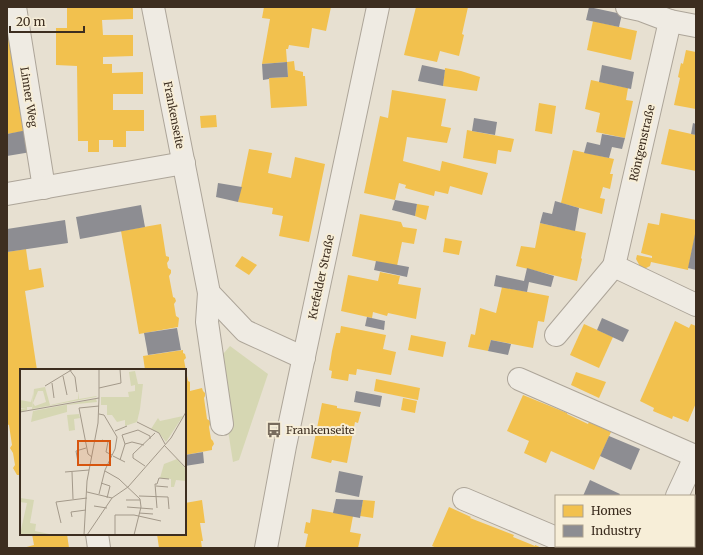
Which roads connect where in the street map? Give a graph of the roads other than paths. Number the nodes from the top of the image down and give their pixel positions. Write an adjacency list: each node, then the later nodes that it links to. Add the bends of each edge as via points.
1 (15, 7): 8 (street, Linner Weg)
2 (153, 7): 7 (street, Frankenseite)
3 (378, 7): 14 (street, Krefelder Straße)
4 (627, 7): 5 (street)
5 (670, 21): 6 (street); 10 (street, Röntgenstraße)
6 (696, 26)
7 (184, 163): 8 (street); 11 (street, Frankenseite)
8 (44, 188): 9 (street)
9 (7, 194)
10 (614, 266): 12 (street); 13 (street, Röntgenstraße)
11 (209, 293): 14 (street, via 245,331); 16 (street, Frankenseite, via 207,322)
12 (696, 305)
13 (556, 335)
14 (304, 358): 23 (street, Krefelder Straße)
15 (519, 379): 17 (street)
16 (222, 424)
17 (696, 455): 18 (street)
18 (677, 495)
19 (464, 499): 21 (street)
20 (97, 535): 22 (street)
21 (555, 538)
22 (99, 548)
23 (266, 548)

